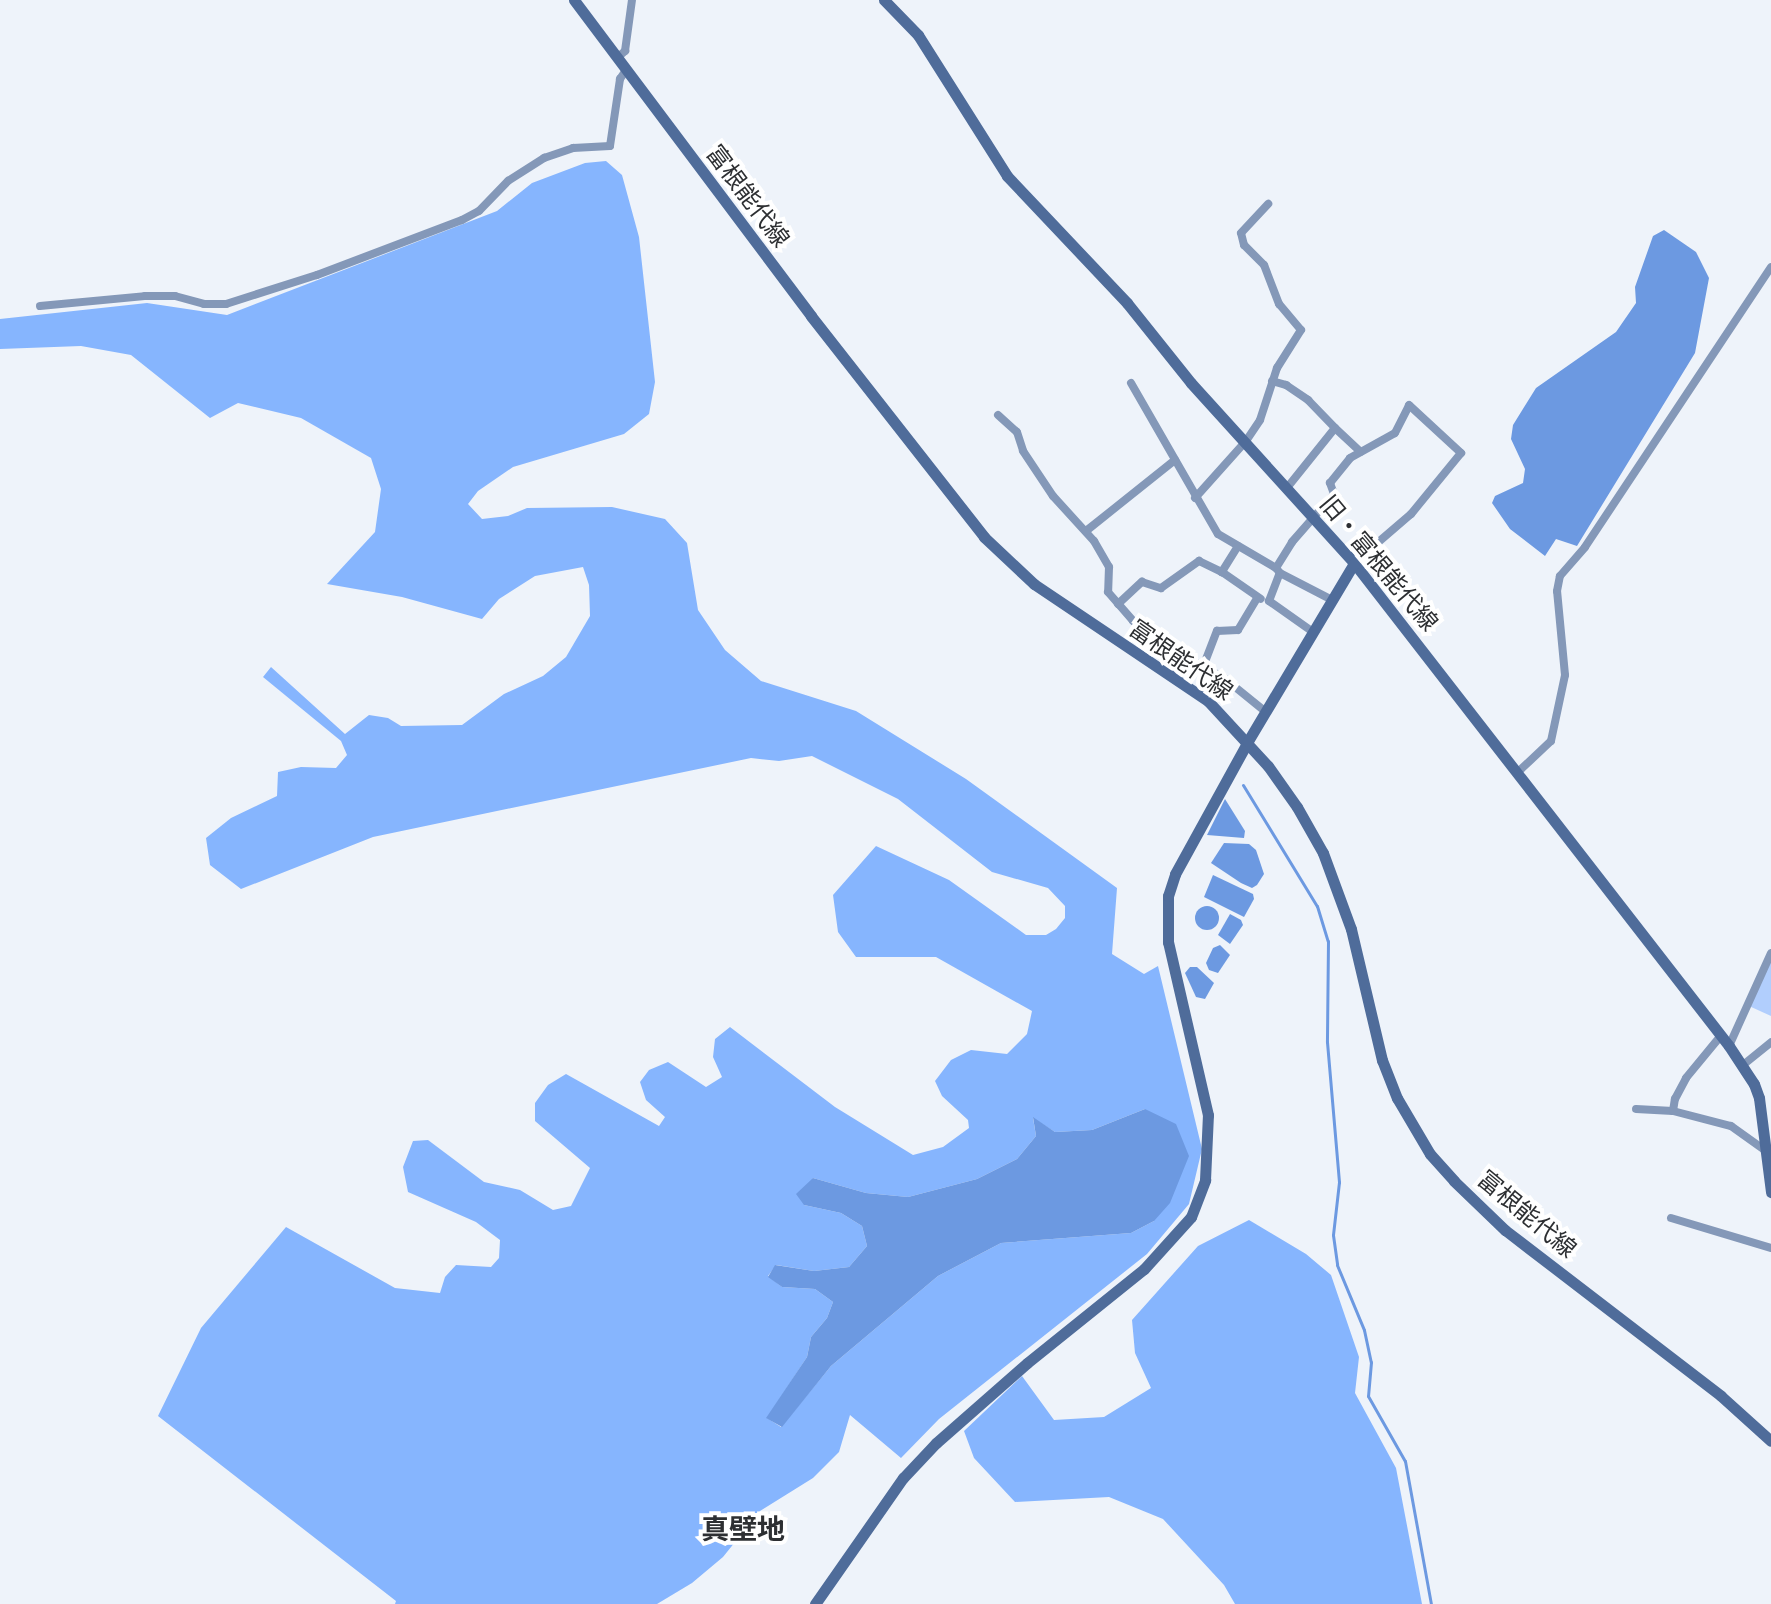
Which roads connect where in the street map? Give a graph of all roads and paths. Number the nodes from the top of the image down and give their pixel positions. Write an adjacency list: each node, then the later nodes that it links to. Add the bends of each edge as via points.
1 (574, 0): 4 (street, 富根能代線)
2 (632, 0): 4 (street, via 625,51)
3 (884, 0): 13 (street, 旧・富根能代線, via 918,35 1007,176 1127,303)
4 (617, 58): 5 (street, 富根能代線)
5 (626, 70): 8 (street, via 620,79 610,146 573,148 544,158 462,220 226,304 145,296); 31 (street, 富根能代線, via 984,537 1034,584)
6 (1268, 204): 9 (street, via 1241,233 1244,245 1264,265 1279,304 1301,330)
7 (1771, 267): 34 (street, via 1585,547 1560,576 1565,675 1551,741)
8 (40, 306)
9 (1272, 381): 12 (street, via 1308,400); 13 (street, via 1260,420)
10 (1131, 383): 15 (street)
11 (998, 415): 19 (street, via 1017,432 1023,451 1053,496)
12 (1335, 428): 14 (street); 16 (street)
13 (1246, 441): 16 (street, 旧・富根能代線); 17 (street)
14 (1361, 452): 18 (street, via 1330,483 1334,494); 21 (street, via 1395,433 1409,405 1461,453 1411,514)
15 (1175, 460): 17 (street); 19 (street)
16 (1287, 488): 18 (street, 旧・富根能代線)
17 (1195, 498): 20 (street, via 1218,534)
18 (1313, 519): 21 (street, 旧・富根能代線); 22 (street)
19 (1086, 531): 27 (street, via 1109,567 1108,592)
20 (1238, 546): 22 (street); 23 (street)
21 (1354, 563): 25 (street); 34 (street, 旧・富根能代線)
22 (1278, 570): 25 (street); 26 (street)
23 (1222, 572): 24 (street); 27 (street, via 1199,561 1161,588 1142,582)
24 (1257, 598): 26 (street); 30 (street, via 1238,630 1217,631)
25 (1332, 600): 28 (street)
26 (1269, 601): 28 (street)
27 (1118, 604): 29 (street, via 1133,621)
28 (1313, 632): 32 (street)
29 (1184, 656): 30 (street); 31 (street)
30 (1203, 667): 32 (street)
31 (1172, 676): 33 (street, 富根能代線, via 1208,701)
32 (1267, 713): 33 (street)
33 (1248, 741): 46 (street, 富根能代線, via 1323,853 1351,929 1382,1060 1430,1154 1505,1230 1721,1396); 47 (street, via 1168,896 1168,942 1208,1115 1205,1180 1191,1217 1144,1269 936,1443 903,1478)
34 (1518, 772): 36 (street, 旧・富根能代線)
35 (1771, 953): 38 (street)
36 (1719, 1038): 38 (street, 旧・富根能代線); 41 (street, via 1686,1078)
37 (1771, 1042): 39 (street)
38 (1729, 1046): 39 (street, 旧・富根能代線)
39 (1743, 1065): 42 (street, 旧・富根能代線, via 1759,1098)
40 (1636, 1109): 41 (street)
41 (1673, 1111): 42 (street, via 1731,1126)
42 (1766, 1151): 43 (street, 旧・富根能代線)
43 (1771, 1192)
44 (1671, 1218): 45 (street)
45 (1771, 1248)
46 (1771, 1441)
47 (815, 1604)

